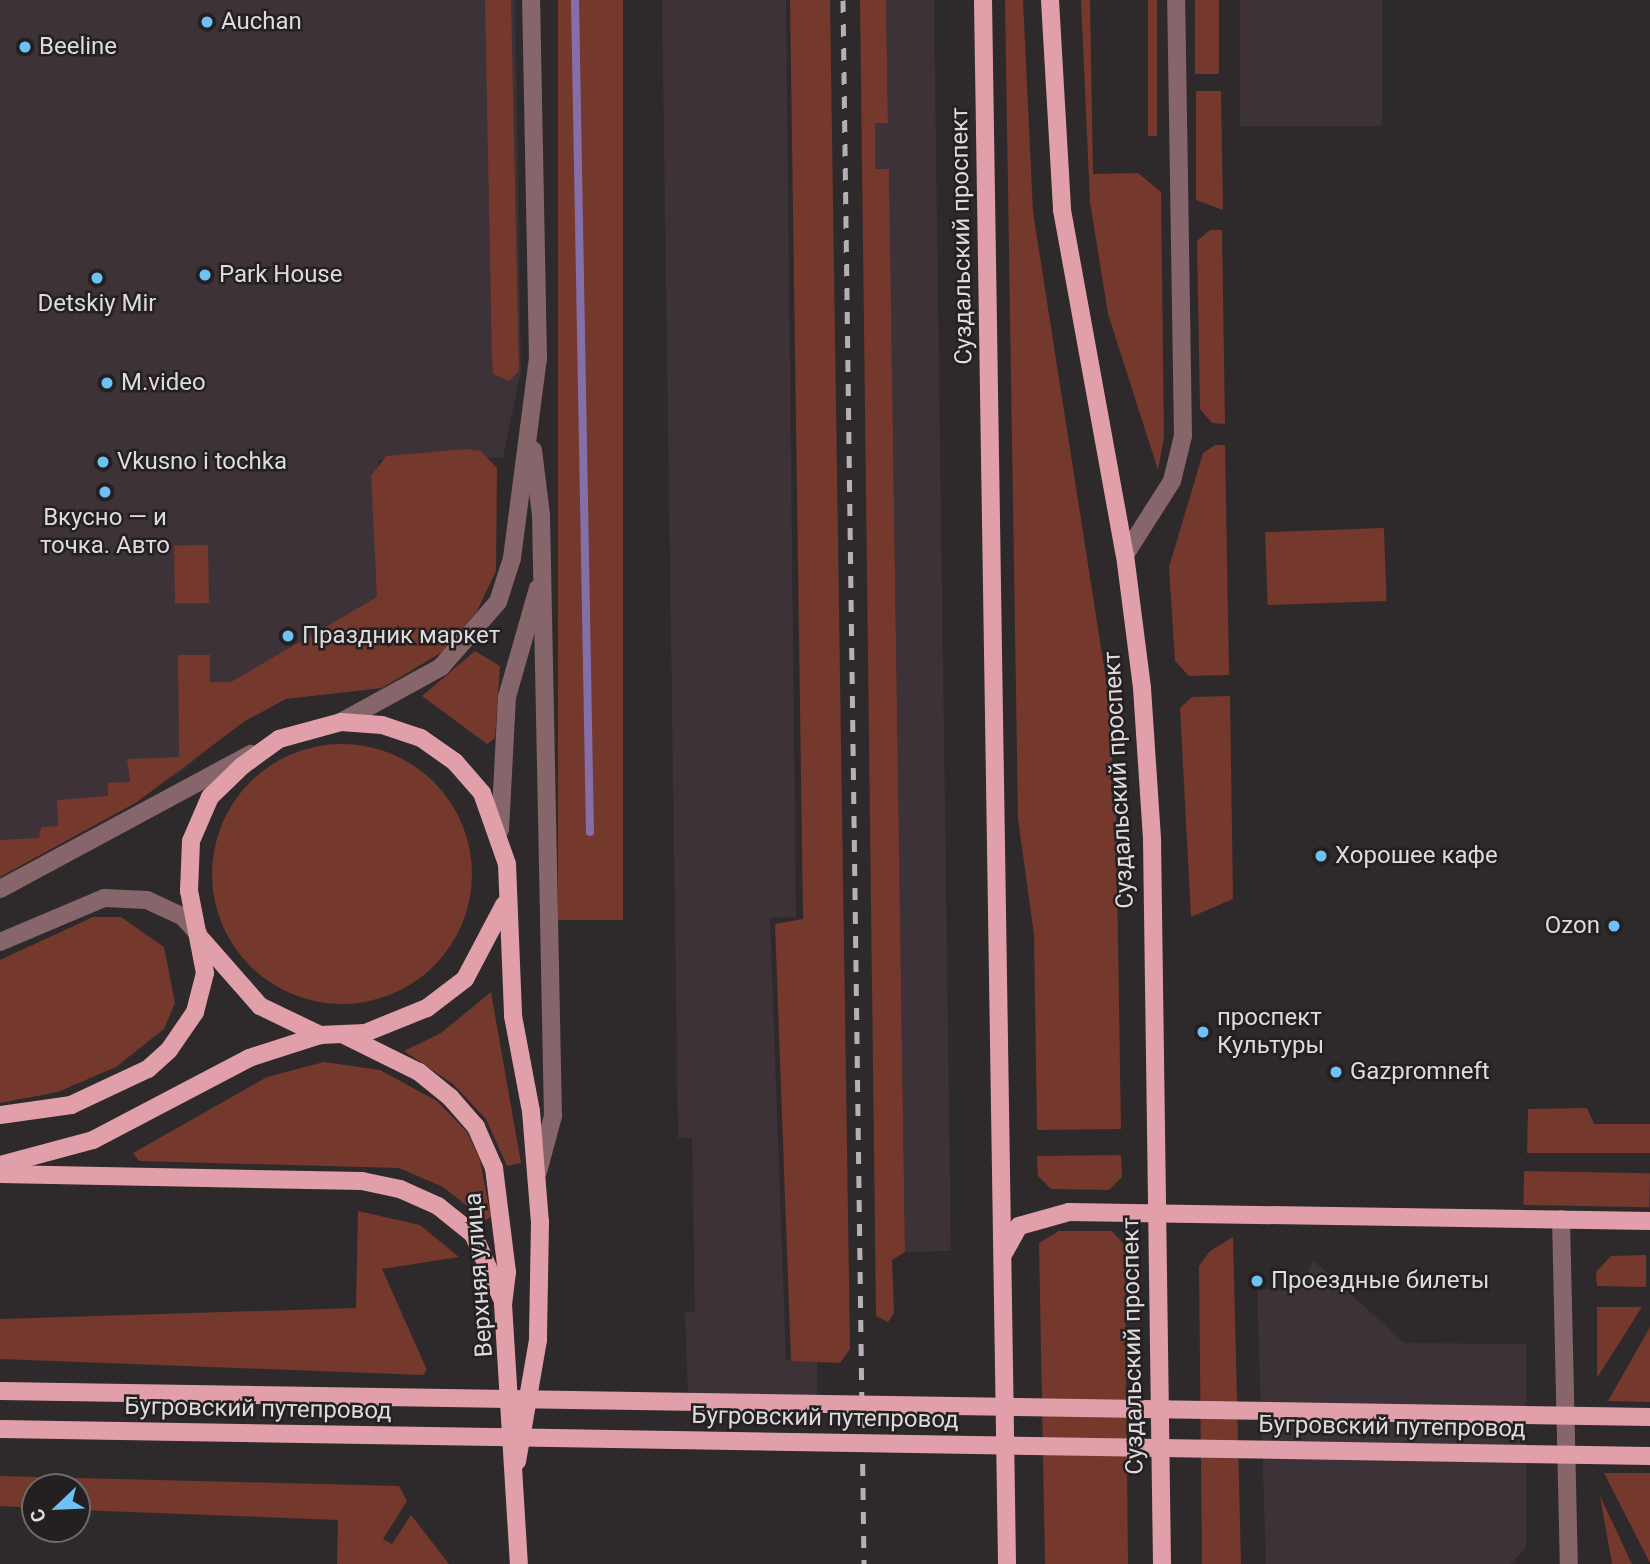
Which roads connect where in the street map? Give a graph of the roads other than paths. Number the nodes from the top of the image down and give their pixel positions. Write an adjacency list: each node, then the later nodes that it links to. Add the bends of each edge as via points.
1 (531, 0): 5 (street, via 538,350)
2 (983, 0): 24 (main road, Суздальский проспект)
3 (1051, 0): 6 (main road, Суздальский проспект, via 1062,210)
4 (1176, 0): 6 (street, via 1183,436 1172,481)
5 (530, 426): 7 (street); 8 (street, via 512,558 498,602 442,667)
6 (1125, 555): 21 (main road, Суздальский проспект, via 1152,839)
7 (542, 579): 10 (street, via 514,656); 19 (street, via 553,1116)
8 (341, 722): 9 (main road); 10 (main road, via 395,729 455,762 482,793)
9 (279, 739): 11 (street); 13 (main road, via 210,797 191,841 189,891)
10 (500, 831): 12 (main road, Верхняя улица)
11 (0, 889)
12 (506, 898): 16 (main road, via 465,979 387,1028); 19 (main road, Верхняя улица, via 513,1016)
13 (199, 935): 14 (street, via 183,916 147,900 104,898); 15 (main road, via 260,1006); 17 (main road, via 202,986 195,1012 169,1050 148,1069 71,1105)
14 (0, 942)
15 (320, 1035): 16 (main road); 18 (main road, via 249,1058 93,1140)
16 (344, 1035): 25 (main road, Верхняя улица, via 419,1072 476,1127 503,1206)
17 (0, 1115)
18 (0, 1165)
19 (538, 1172): 30 (main road, Верхняя улица, via 538,1340)
20 (0, 1174): 25 (main road, via 362,1181 400,1189 438,1206 473,1234)
21 (1155, 1212): 22 (main road); 24 (main road, via 1033,1219 1019,1226); 35 (main road, Суздальский проспект)
22 (1562, 1220): 23 (main road); 36 (street)
23 (1650, 1221)
24 (1002, 1256): 31 (main road, Суздальский проспект)
25 (503, 1304): 30 (main road, Верхняя улица)
26 (0, 1391): 27 (main road, Бугровский путепровод, bridge)
27 (1650, 1417)
28 (0, 1429): 29 (main road, Бугровский путепровод, bridge)
29 (1650, 1456)
30 (517, 1461): 32 (main road, Верхняя улица)
31 (1007, 1537): 33 (main road, Суздальский проспект); 34 (main road)
32 (519, 1564)
33 (1007, 1564)
34 (1014, 1564)
35 (1162, 1564)
36 (1569, 1564)

